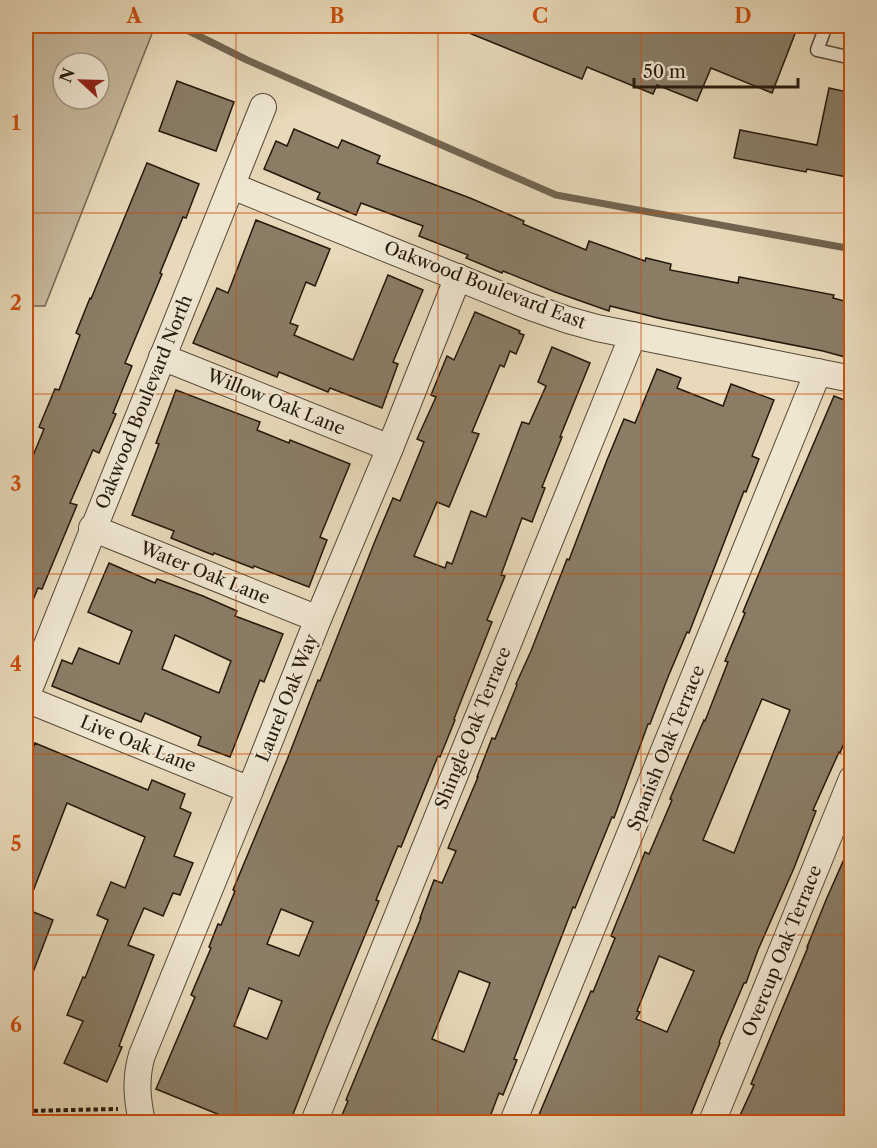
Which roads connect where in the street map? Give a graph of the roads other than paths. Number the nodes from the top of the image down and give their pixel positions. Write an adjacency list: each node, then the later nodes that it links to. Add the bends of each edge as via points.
1 (826, 26): 2 (lane, via 817,50)
2 (852, 58)
3 (264, 107): 4 (street, Oakwood Boulevard North)
4 (232, 186): 5 (street, Oakwood Boulevard East); 7 (street, Oakwood Boulevard North)
5 (458, 277): 6 (street, Oakwood Boulevard East, via 568,320); 10 (street, Laurel Oak Way)
6 (633, 334): 8 (street, Oakwood Boulevard East); 17 (street, Shingle Oak Terrace)
7 (162, 357): 10 (street, Willow Oak Lane); 11 (street, Oakwood Boulevard North)
8 (818, 372): 9 (street, Oakwood Boulevard East); 18 (street, Spanish Oak Terrace)
9 (852, 379)
10 (390, 448): 12 (street, Laurel Oak Way)
11 (93, 528): 12 (street, Water Oak Lane); 13 (street, Oakwood Boulevard North)
12 (318, 619): 15 (street, Laurel Oak Way)
13 (26, 698): 15 (street, Live Oak Lane)
14 (852, 780): 19 (street, Overcup Oak Terrace)
15 (250, 790): 16 (street, Laurel Oak Way, via 142,1055 137,1081)
16 (140, 1116)
17 (314, 1122)
18 (513, 1122)
19 (712, 1122)

